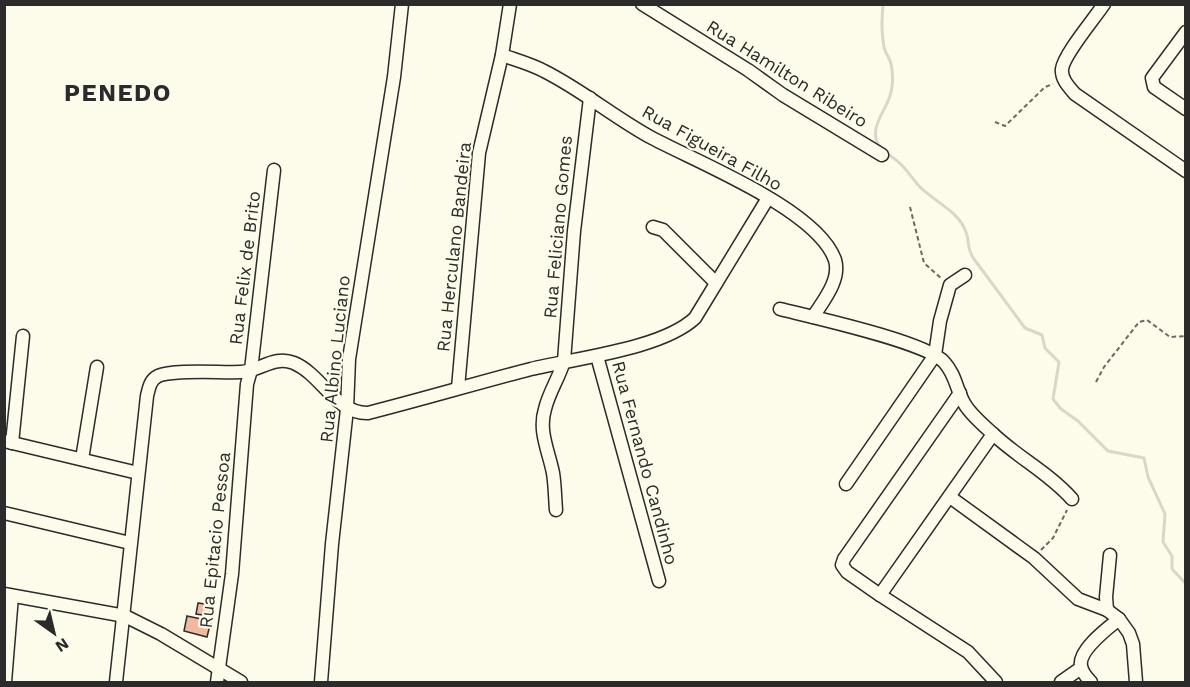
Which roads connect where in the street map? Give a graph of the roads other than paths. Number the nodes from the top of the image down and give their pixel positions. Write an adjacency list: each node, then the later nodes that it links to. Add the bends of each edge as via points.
1 (402, 4): 26 (street, Rua Albino Luciano, via 351,348)
2 (510, 4): 6 (street, Rua Herculano Bandeira)
3 (642, 4): 9 (street, Rua Hamilton Ribeiro)
4 (1104, 4): 11 (street, via 1068,55 1062,68 1064,78 1075,94)
5 (1185, 32): 8 (street, via 1152,78 1158,90)
6 (502, 55): 7 (street, Rua Figueira Filho, via 543,70); 24 (street, Rua Herculano Bandeira, via 479,153)
7 (590, 98): 12 (street, Rua Figueira Filho, via 650,136); 21 (street, Rua Feliciano Gomes)
8 (1185, 110)
9 (882, 155)
10 (274, 170): 23 (street, Rua Felix de Brito)
11 (1185, 171)
12 (768, 198): 15 (street); 17 (street, Rua Figueira Filho, via 814,231 835,261 834,281)
13 (653, 227): 15 (street, via 663,231)
14 (965, 275): 19 (street, via 950,285)
15 (716, 283): 20 (street, via 695,318 683,329)
16 (780, 309): 17 (street)
17 (813, 318): 19 (street, via 896,340)
18 (23, 336): 28 (street)
19 (935, 355): 25 (street, via 951,372); 31 (street)
20 (597, 356): 21 (street); 38 (street, Rua Fernando Candinho)
21 (564, 361): 24 (street); 34 (street, Rua Feliciano Gomes, via 544,410 543,424)
22 (97, 367): 29 (street)
23 (246, 371): 26 (street, Rua Felix de Brito, via 280,360 292,362); 30 (street, via 174,374 153,380 147,396); 44 (street, Rua Epitacio Pessoa, via 232,574)
24 (458, 388): 26 (street, via 368,413)
25 (960, 393): 27 (street, via 969,410); 40 (street, via 842,562 847,572)
26 (347, 409): 50 (street, Rua Albino Luciano)
27 (993, 434): 32 (street); 33 (street)
28 (8, 442): 29 (street)
29 (82, 459): 30 (street)
30 (138, 473): 36 (street)
31 (846, 484)
32 (950, 497): 40 (street); 41 (street, via 1034,558 1078,599)
33 (1072, 499)
34 (556, 510)
35 (4, 513): 36 (street)
36 (130, 543): 42 (street)
37 (1110, 555): 41 (street)
38 (659, 581)
39 (8, 595): 42 (street); 46 (street)
40 (879, 595): 51 (street, via 968,652)
41 (1107, 610): 43 (street)
42 (124, 616): 44 (street); 47 (street)
43 (1119, 618): 45 (street, via 1085,651); 54 (street, via 1133,644)
44 (219, 668): 48 (street, Rua Epitacio Pessoa); 49 (street)
45 (1081, 668): 52 (street); 53 (street)
46 (5, 682)
47 (116, 682)
48 (217, 682)
49 (241, 682)
50 (321, 682)
51 (996, 682)
52 (1061, 682)
53 (1091, 682)
54 (1136, 682)

